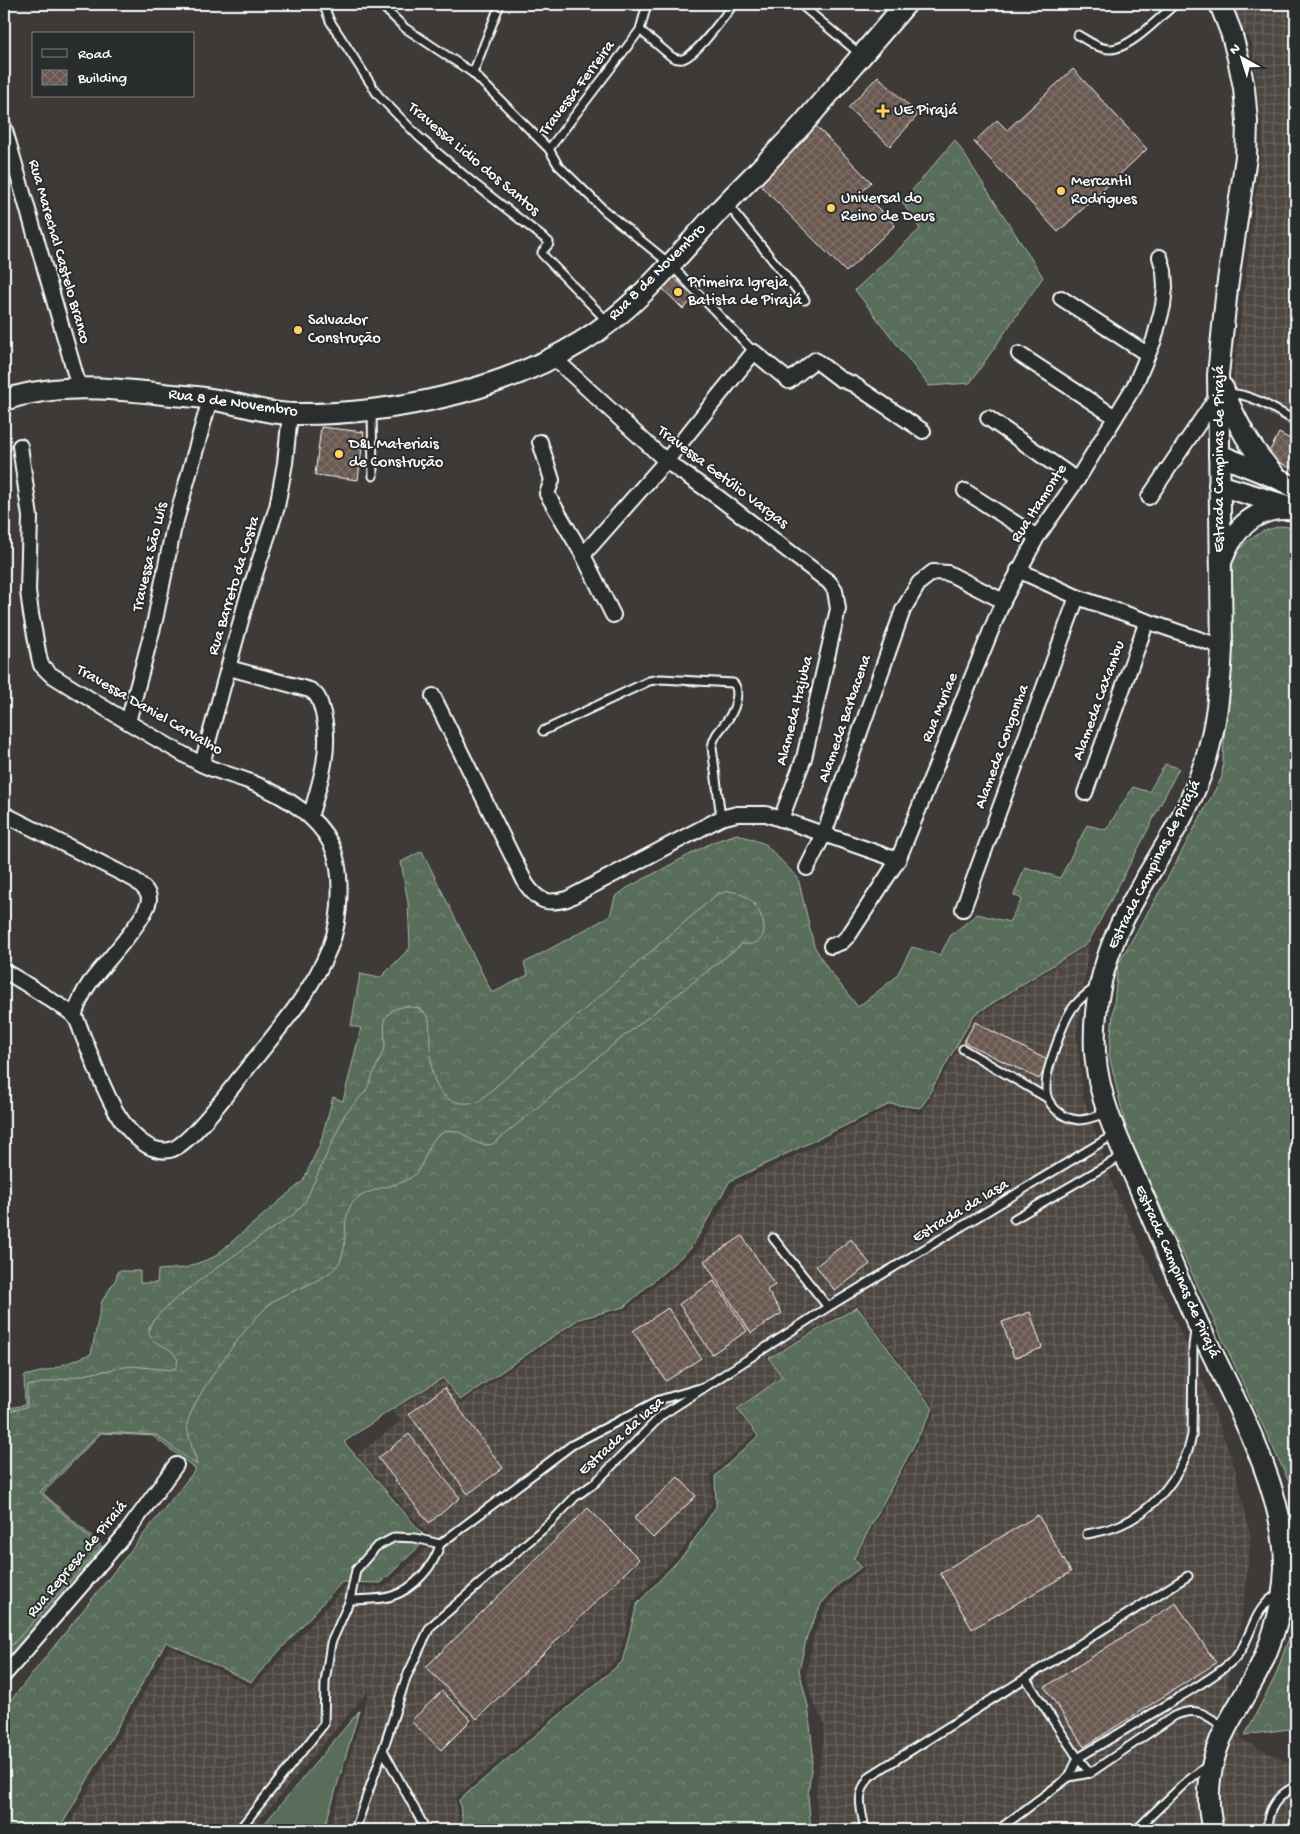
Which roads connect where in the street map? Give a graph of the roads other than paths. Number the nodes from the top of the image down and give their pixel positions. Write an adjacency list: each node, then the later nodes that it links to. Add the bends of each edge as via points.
1 (323, 4): 21 (lane, Travessa Lidio dos Santos, via 330,21 378,95 471,181 549,242 542,254)
2 (380, 4): 13 (lane, via 405,28)
3 (500, 4): 13 (lane)
4 (646, 4): 10 (lane, Travessa Ferreira)
5 (734, 4): 10 (lane, via 696,50 683,59 672,57)
6 (800, 4): 12 (lane)
7 (906, 4): 12 (main road, Rua 8 de Novembro)
8 (1175, 4): 11 (lane, via 1122,47 1109,49)
9 (1220, 4): 27 (main road, Estrada Campinas de Pirajá, via 1238,58 1247,122 1246,157 1227,288)
10 (640, 30): 15 (lane, Travessa Ferreira)
11 (1078, 35)
12 (861, 56): 16 (main road, Rua 8 de Novembro, via 800,127)
13 (473, 73): 15 (lane)
14 (4, 126): 26 (street, Rua Marechal Castelo Branco)
15 (549, 149): 18 (lane, Travessa Ferreira, via 558,165 605,211)
16 (726, 203): 18 (main road, Rua 8 de Novembro); 20 (lane)
17 (1160, 257): 24 (street, Rua Itamonte, via 1165,287 1163,306)
18 (670, 264): 21 (main road, Rua 8 de Novembro); 22 (lane, Travessa Ferreira)
19 (1061, 298): 24 (street)
20 (805, 300)
21 (609, 323): 25 (main road, Rua 8 de Novembro)
22 (754, 352): 35 (street, via 789,381 815,360); 39 (street)
23 (1019, 354): 32 (street)
24 (1147, 354): 32 (street, Rua Itamonte, via 1135,385)
25 (554, 358): 30 (main road, Rua 8 de Novembro, via 490,383 425,401); 39 (street, Travessa Getúlio Vargas)
26 (79, 387): 28 (main road, Rua 8 de Novembro); 29 (main road, Rua 8 de Novembro)
27 (1220, 388): 34 (lane, via 1254,398); 38 (main road, Estrada Campinas de Pirajá); 41 (main road, via 1246,439); 46 (street)
28 (5, 397)
29 (210, 399): 31 (main road, Rua 8 de Novembro); 60 (street, Travessa São Luís, via 173,531 155,620)
30 (372, 411): 31 (main road, Rua 8 de Novembro); 40 (lane)
31 (290, 414): 58 (street, Rua Barreto da Costa, via 277,507 246,602)
32 (1115, 417): 42 (street, Rua Itamonte)
33 (988, 418): 42 (street)
34 (1296, 421)
35 (923, 431)
36 (540, 442): 49 (street, via 552,480 547,494)
37 (20, 446): 60 (street, Travessa Daniel Carvalho, via 30,517 28,591 41,665 50,674)
38 (1219, 455): 41 (main road); 43 (main road, Estrada Campinas de Pirajá)
39 (666, 461): 49 (street); 54 (street, Travessa Getúlio Vargas, via 829,582 836,590)
40 (373, 476)
41 (1277, 478): 44 (main road)
42 (1077, 480): 48 (street, Rua Itamonte)
43 (1220, 485): 47 (main road); 50 (main road, Estrada Campinas de Pirajá)
44 (1296, 488)
45 (965, 491): 48 (street)
46 (1149, 497)
47 (1296, 510): 50 (main road, via 1263,511 1252,518 1225,551)
48 (1038, 537): 51 (street, Rua Itamonte)
49 (583, 556): 55 (street)
50 (1220, 566): 57 (main road, Estrada Campinas de Pirajá)
51 (1018, 570): 52 (street, Rua Itamonte); 53 (street, Rua Muriae)
52 (1077, 597): 56 (street, Rua Itamonte); 71 (street, Alameda Congonha)
53 (1003, 601): 68 (street, Alameda Barbacena, via 948,573 934,572 919,583 903,610); 69 (street, Rua Muriae)
54 (838, 609): 67 (street, Alameda Itajuba, via 804,758)
55 (613, 614)
56 (1147, 621): 57 (street, Rua Itamonte); 63 (street, Alameda Caxambu)
57 (1222, 647): 74 (main road, Estrada Campinas de Pirajá, via 1216,719 1203,769 1184,814 1117,932)
58 (229, 668): 62 (street, Rua Barreto da Costa); 65 (street, via 310,690 319,697 327,726 325,763)
59 (433, 696): 66 (street, via 526,884 537,898 556,902 567,900)
60 (128, 722): 62 (street, Travessa Daniel Carvalho)
61 (544, 731): 66 (lane, via 649,681 733,683 737,692 732,714 713,739 712,747)
62 (202, 764): 65 (street, Travessa Daniel Carvalho, via 252,783 290,802)
63 (1085, 793)
64 (4, 814): 75 (street, via 135,880 149,898 139,920 80,998)
65 (310, 817): 75 (street, Travessa Daniel Carvalho, via 334,853 340,890 338,920 330,946 316,976 288,1017 184,1142 163,1151 144,1144 132,1133 112,1105)
66 (721, 818): 67 (street, via 737,814 766,814)
67 (781, 819): 68 (street)
68 (824, 834): 69 (street); 70 (street, Alameda Barbacena)
69 (898, 860): 72 (street, Rua Muriae, via 849,935)
70 (807, 868)
71 (963, 909)
72 (831, 946)
73 (4, 971): 75 (street)
74 (1100, 984): 77 (lane, via 1075,1005 1062,1028 1048,1070); 78 (main road, Estrada Campinas de Pirajá, via 1095,1053)
75 (74, 1016)
76 (963, 1049): 77 (lane)
77 (1047, 1098): 78 (lane, via 1060,1112 1078,1120)
78 (1108, 1112): 79 (main road, Estrada Campinas de Pirajá)
79 (1115, 1134): 80 (main road, Estrada Campinas de Pirajá); 83 (lane, Estrada da Iasa)
80 (1124, 1154): 81 (lane, Estrada da Iasa); 84 (main road, Estrada Campinas de Pirajá)
81 (1014, 1219)
82 (772, 1238): 83 (lane)
83 (828, 1308): 85 (lane, Estrada da Iasa)
84 (1197, 1320): 87 (lane, via 1193,1346 1192,1435 1184,1463 1166,1488 1136,1516 1105,1531); 90 (main road, Estrada Campinas de Pirajá, via 1248,1428 1269,1482 1283,1541)
85 (706, 1387): 88 (lane, via 659,1400 572,1445); 95 (lane, Estrada da Iasa, via 662,1415 596,1482 575,1497 551,1522 430,1627 406,1678)
86 (176, 1465): 92 (street, Rua Represa de Piraiá, via 124,1536)
87 (1087, 1534)
88 (440, 1544): 91 (lane, via 437,1557 408,1587 392,1596); 91 (lane, via 396,1536 376,1547 356,1570)
89 (1188, 1576): 93 (lane)
90 (1283, 1592): 94 (main road, Estrada Campinas de Pirajá, via 1278,1619 1261,1665); 96 (lane, via 1261,1608 1245,1645 1232,1662)
91 (350, 1600): 101 (lane, via 332,1643 325,1682 324,1724)
92 (4, 1675)
93 (1026, 1679): 96 (lane); 104 (lane, via 870,1776 862,1787 860,1800)
94 (1226, 1728): 97 (main road, Estrada Campinas de Pirajá); 98 (lane, via 1197,1711 1184,1712)
95 (384, 1750): 102 (lane, Estrada da Iasa); 103 (lane)
96 (1078, 1758): 98 (lane); 99 (lane)
97 (1214, 1760): 106 (lane); 107 (main road, Estrada Campinas de Pirajá, via 1209,1788)
98 (1090, 1774): 99 (lane)
99 (1069, 1777): 105 (lane)
100 (1296, 1786): 108 (lane, via 1274,1802 1268,1814)
101 (240, 1830)
102 (355, 1830)
103 (426, 1830)
104 (865, 1830)
105 (998, 1830)
106 (1136, 1830)
107 (1213, 1830)
108 (1267, 1830)

